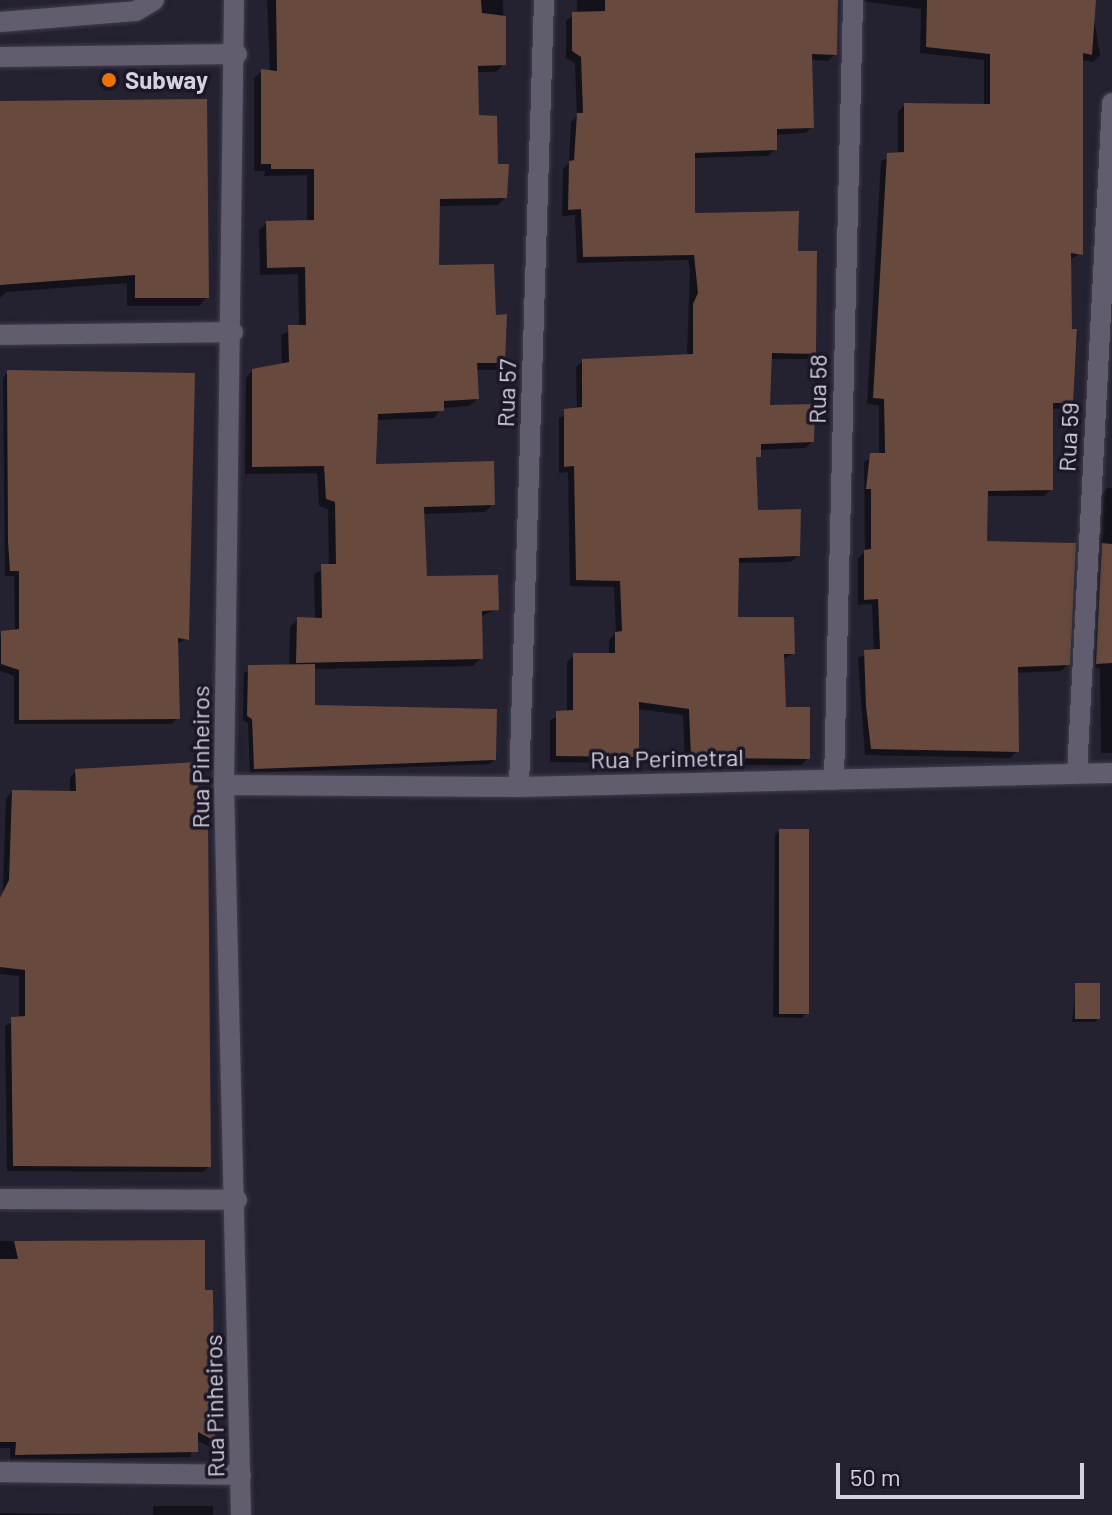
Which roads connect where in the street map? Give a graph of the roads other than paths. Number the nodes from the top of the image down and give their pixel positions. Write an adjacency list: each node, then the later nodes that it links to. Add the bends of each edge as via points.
1 (154, 0): 5 (street, via 136,11)
2 (234, 0): 6 (street, Rua Pinheiros)
3 (544, 0): 16 (street, Rua 57)
4 (853, 0): 14 (street, Rua 58)
5 (0, 22)
6 (237, 54): 7 (street); 9 (street, Rua Pinheiros)
7 (0, 57)
8 (1112, 103): 11 (street, Rua 59)
9 (233, 332): 10 (street); 15 (street, Rua Pinheiros)
10 (0, 335)
11 (1102, 470): 12 (street, Rua 59)
12 (1077, 773): 13 (street, Rua Perimetral); 14 (street, Rua Perimetral)
13 (1112, 773)
14 (834, 780): 16 (street, Rua Perimetral)
15 (224, 785): 16 (street, Rua Perimetral); 18 (street, Rua Pinheiros)
16 (519, 787)
17 (0, 1199): 18 (street)
18 (237, 1200): 20 (street, Rua Pinheiros)
19 (0, 1472): 20 (street)
20 (241, 1475): 21 (street, Rua Pinheiros)
21 (241, 1515)

